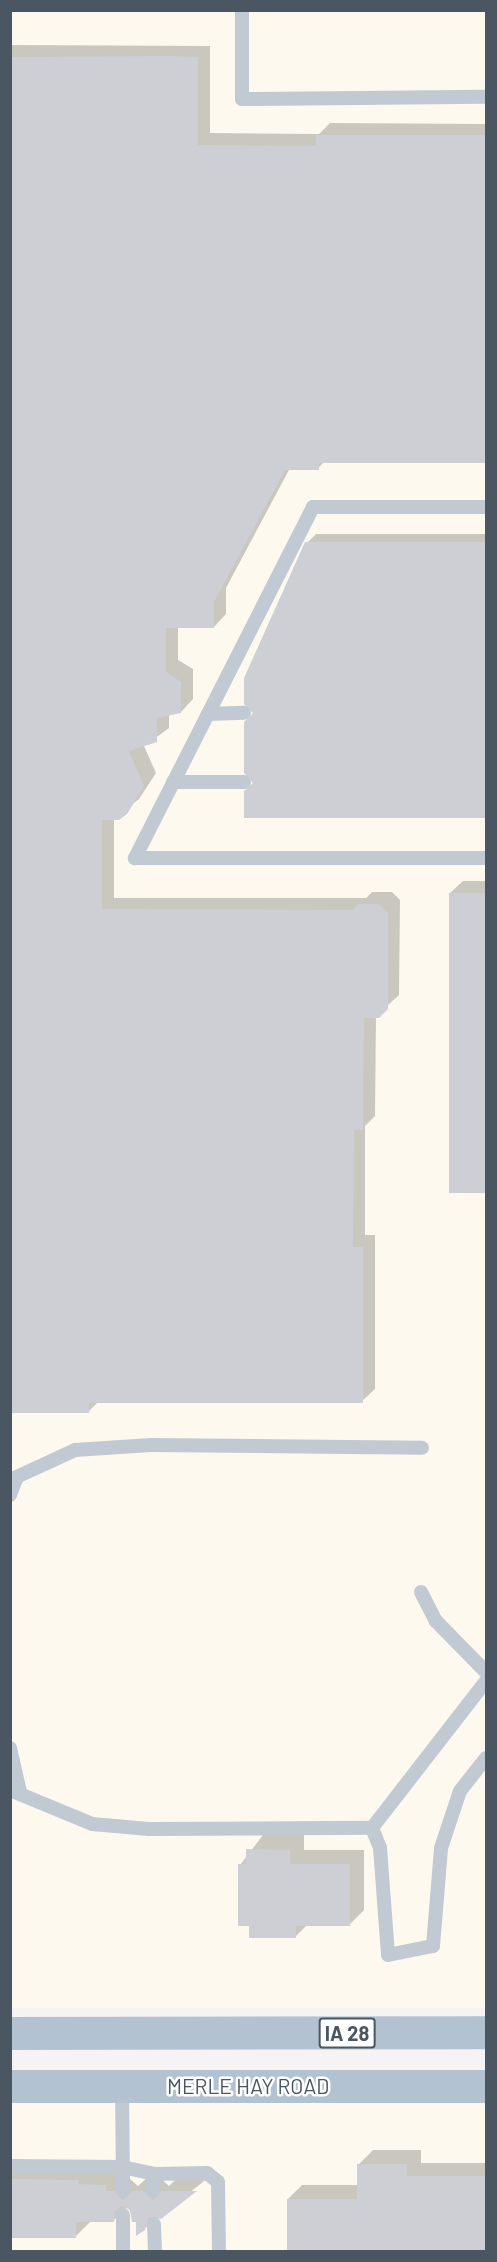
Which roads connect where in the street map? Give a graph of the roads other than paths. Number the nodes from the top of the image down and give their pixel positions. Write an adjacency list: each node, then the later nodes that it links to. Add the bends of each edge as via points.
1 (242, 10): 2 (lane, via 242,99)
2 (486, 98)
3 (486, 507): 4 (lane, via 313,507 285,574)
4 (246, 639): 5 (lane); 7 (lane)
5 (259, 646)
6 (244, 713): 7 (lane)
7 (208, 714): 8 (lane)
8 (173, 782): 9 (lane); 10 (lane, via 135,858)
9 (244, 782)
10 (486, 858)
11 (422, 1448): 12 (lane, via 151,1445 75,1450)
12 (14, 1478): 13 (lane)
13 (10, 1495)
14 (421, 1592): 15 (lane, via 436,1621)
15 (486, 1672)
16 (486, 1681): 20 (lane)
17 (10, 1748): 19 (lane)
18 (486, 1758): 20 (lane, via 460,1791 441,1848 433,1946 388,1955 380,1848)
19 (15, 1791): 20 (lane, via 73,1818 115,1826 224,1831)
20 (372, 1828)
21 (486, 2032): 22 (main road, IA 28)
22 (10, 2033)
23 (10, 2086): 25 (main road, MERLE HAY ROAD)
24 (486, 2086): 25 (main road, MERLE HAY ROAD)
25 (122, 2087): 27 (lane)
26 (10, 2166): 27 (lane)
27 (122, 2167): 28 (lane); 29 (lane)
28 (154, 2174): 30 (lane); 35 (lane, via 214,2175 218,2182)
29 (123, 2191)
30 (153, 2191)
31 (123, 2215): 33 (lane)
32 (154, 2224): 34 (lane)
33 (123, 2252)
34 (155, 2252)
35 (219, 2252)

